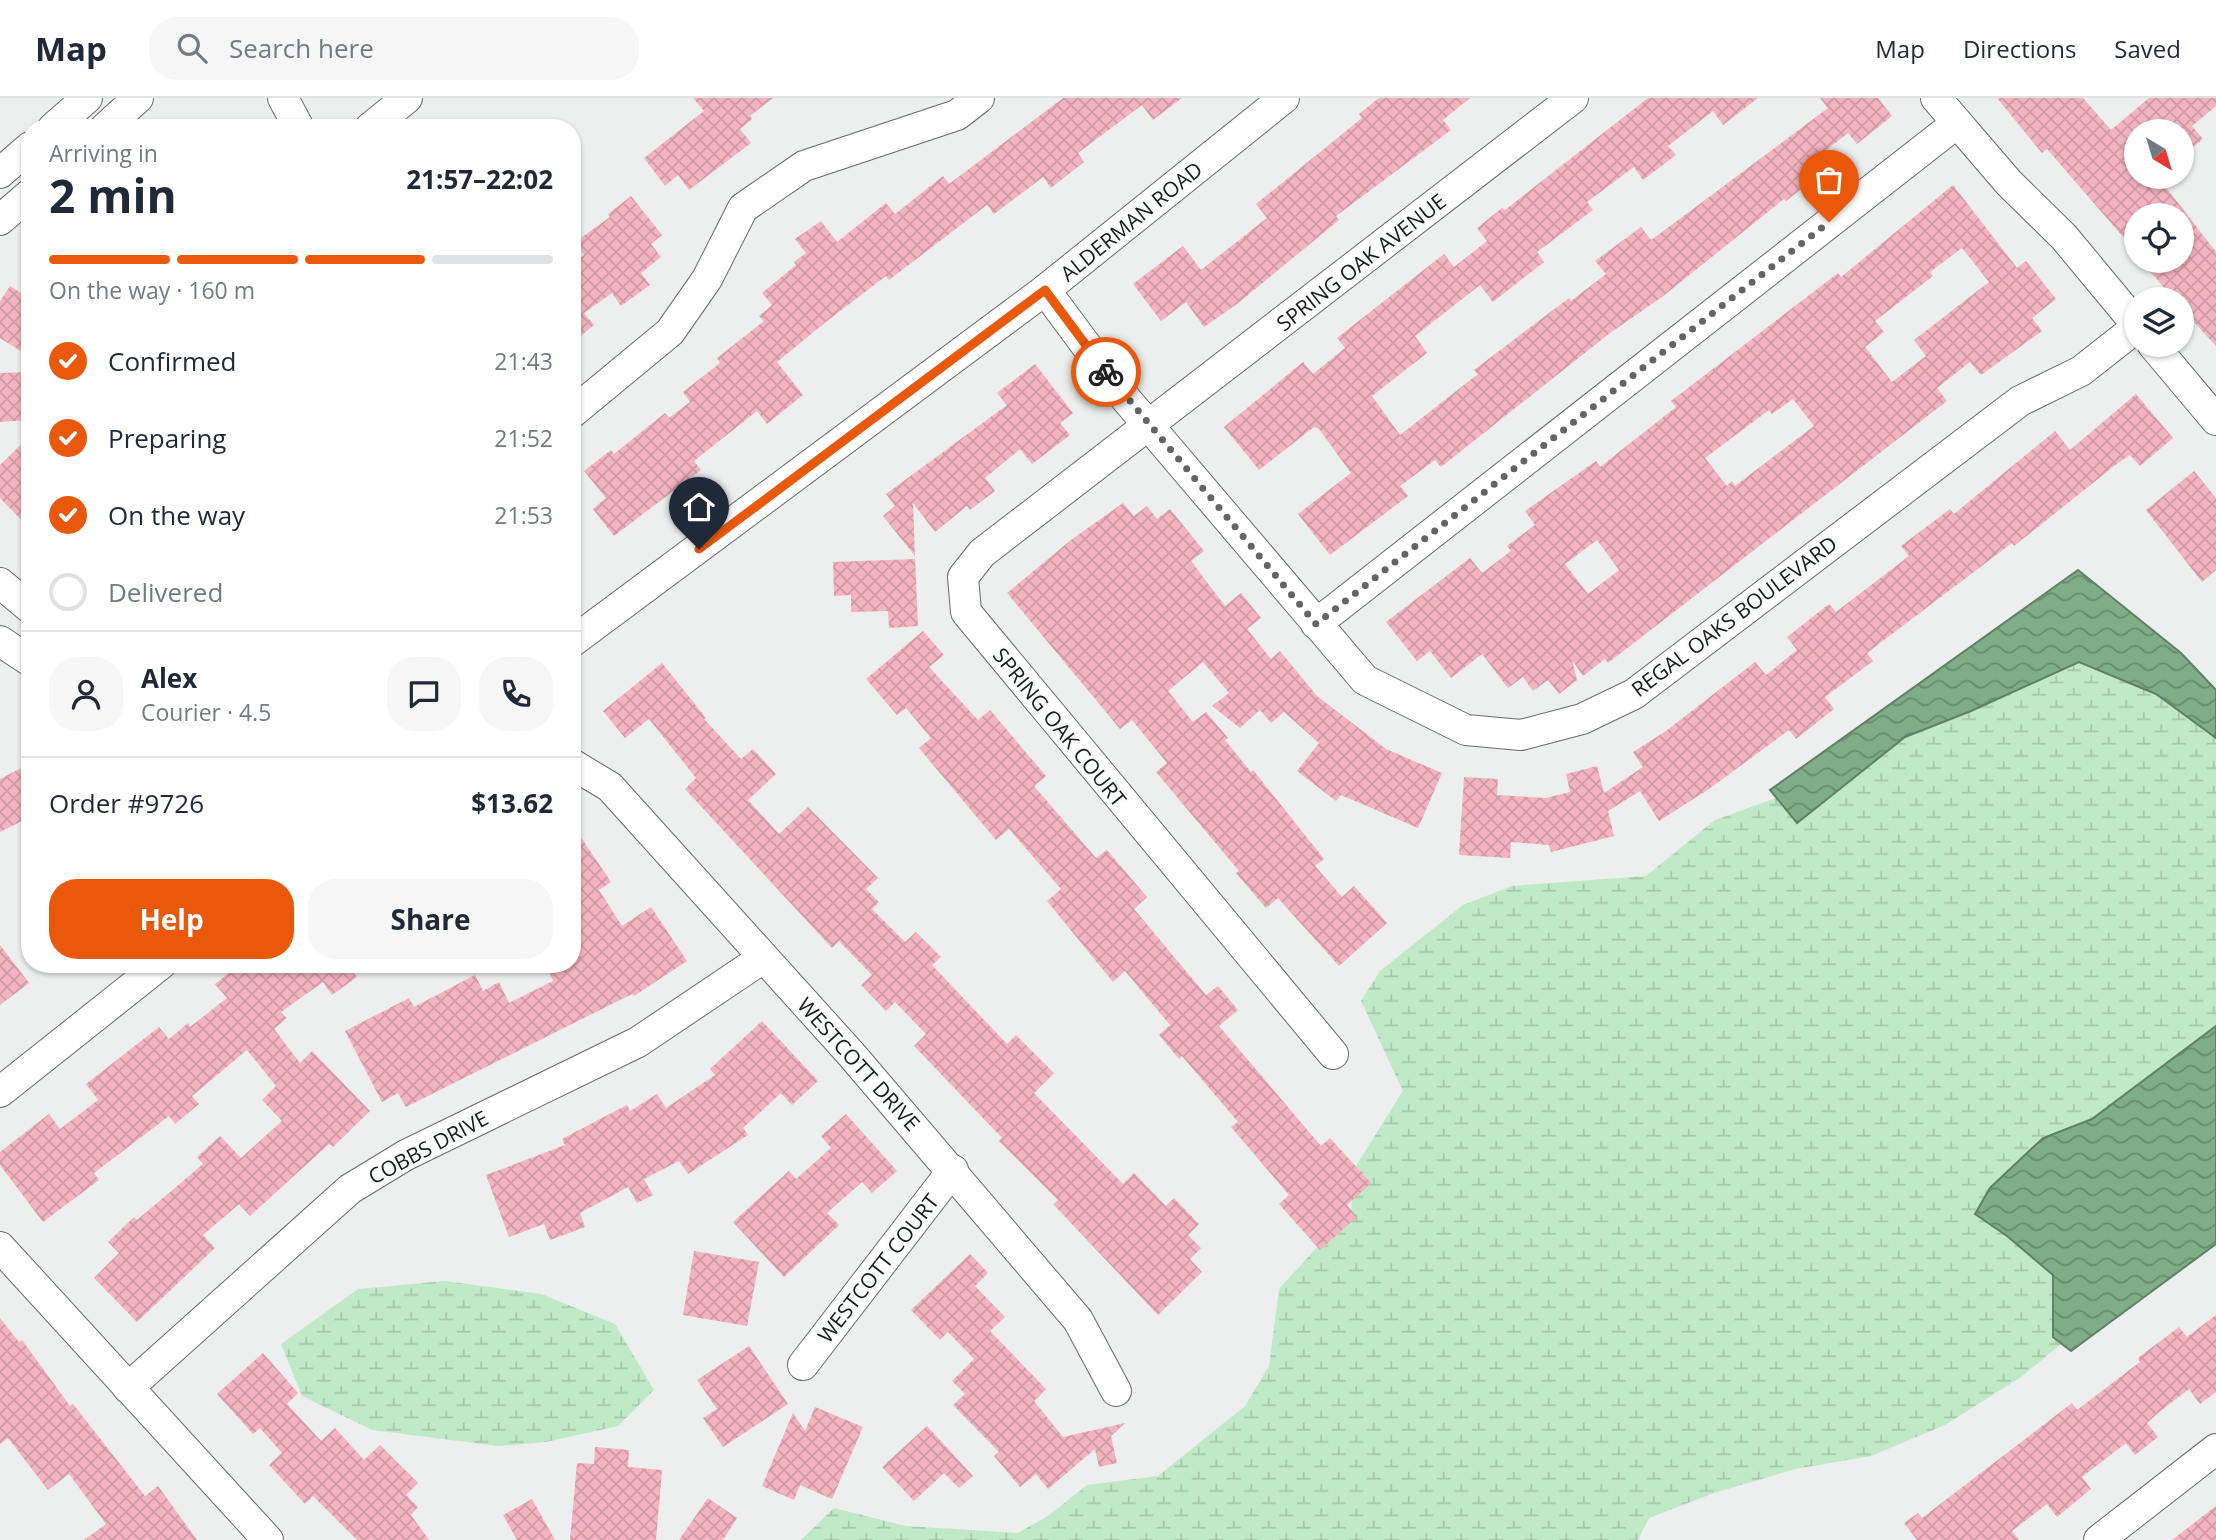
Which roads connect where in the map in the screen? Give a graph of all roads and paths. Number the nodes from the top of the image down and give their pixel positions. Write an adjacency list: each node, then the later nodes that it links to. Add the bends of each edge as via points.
1 (87, 98): 9 (street)
2 (138, 98): 10 (street)
3 (283, 98): 11 (street)
4 (407, 98): 12 (street)
5 (979, 98): 22 (street, via 957,115 804,166 743,208 707,278 670,332)
6 (1284, 98): 18 (street, ALDERMAN ROAD)
7 (1573, 98): 24 (street, SPRING OAK AVENUE)
8 (1936, 98): 13 (street)
9 (63, 119)
10 (114, 119)
11 (294, 119)
12 (381, 119)
13 (1957, 123): 19 (street, via 2064,237); 27 (street)
14 (21, 155): 15 (street)
15 (0, 173)
16 (21, 202): 17 (street)
17 (0, 220)
18 (1045, 290): 24 (street, REGAL OAKS BOULEVARD); 28 (street, ALDERMAN ROAD)
19 (2124, 310)
20 (2124, 336): 27 (street, REGAL OAKS BOULEVARD, via 2081,371 2020,401 1634,694 1582,719 1521,735 1466,730 1365,680)
21 (2164, 357): 23 (street)
22 (581, 406)
23 (2216, 420)
24 (1150, 425): 27 (street, REGAL OAKS BOULEVARD); 34 (street, SPRING OAK COURT, via 976,559 962,577 966,612)
25 (0, 583): 26 (street)
26 (21, 600)
27 (1316, 624)
28 (581, 635)
29 (0, 641): 30 (street)
30 (21, 655)
31 (581, 769): 32 (street, WESTCOTT DRIVE, via 610,787)
32 (764, 958): 36 (street, WESTCOTT DRIVE); 39 (street, COBBS DRIVE, via 638,1042 406,1155 350,1189)
33 (124, 977): 35 (street)
34 (1333, 1054)
35 (0, 1092)
36 (953, 1170): 38 (street, WESTCOTT COURT); 40 (street, WESTCOTT DRIVE, via 1078,1320)
37 (0, 1247): 39 (street)
38 (803, 1365)
39 (128, 1388): 42 (street)
40 (1116, 1391)
41 (2216, 1449): 43 (street)
42 (268, 1540)
43 (2099, 1540)

